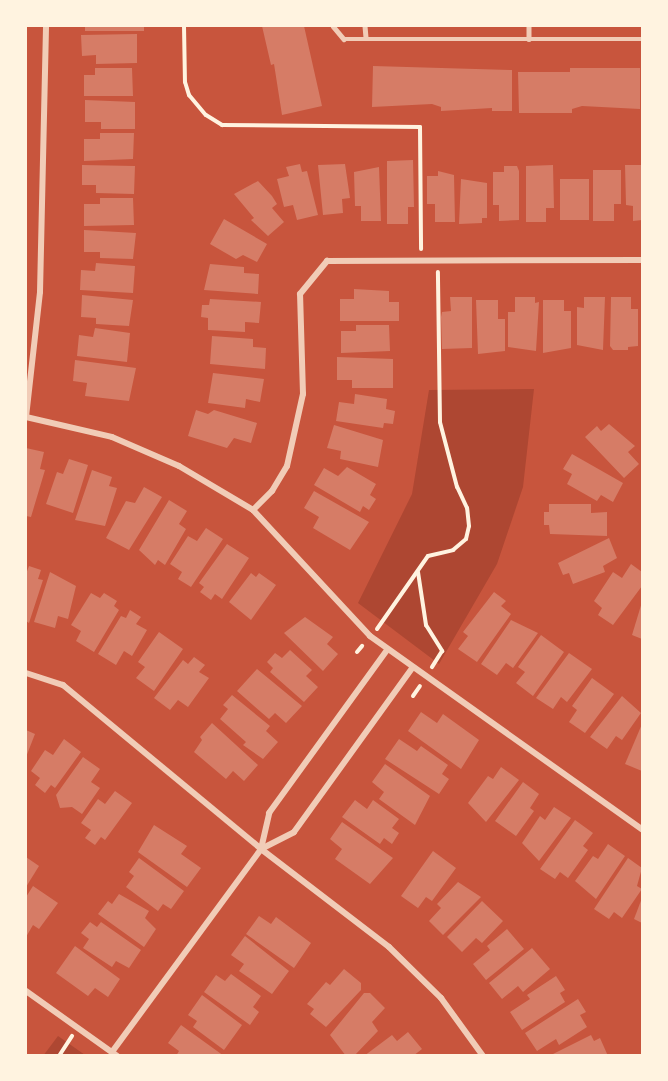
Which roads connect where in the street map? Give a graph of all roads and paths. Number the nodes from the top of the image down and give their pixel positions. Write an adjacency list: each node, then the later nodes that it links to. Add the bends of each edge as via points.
1 (46, 26): 12 (street, via 40,292)
2 (184, 26): 9 (path, via 185,82 189,95 206,115 222,125 420,126)
3 (333, 26): 6 (lane, via 344,39)
4 (365, 26): 6 (lane)
5 (529, 26): 7 (lane)
6 (366, 36): 7 (lane)
7 (529, 39): 8 (lane)
8 (642, 39)
9 (421, 259): 10 (street); 13 (street, via 327,261 300,294 303,394 287,466 272,491)
10 (438, 259): 11 (street); 14 (path, via 440,422 469,526 466,539 453,550 428,556)
11 (642, 260)
12 (26, 417): 13 (street, via 112,437 179,466)
13 (253, 510): 15 (street)
14 (418, 571): 15 (path); 20 (path, via 426,625 442,651)
15 (370, 636): 16 (street); 17 (path)
16 (387, 650): 18 (street); 23 (street, via 269,813)
17 (357, 652)
18 (413, 667): 20 (street); 23 (street, via 294,832)
19 (26, 674): 23 (street, via 63,685)
20 (426, 676): 21 (path); 22 (street)
21 (413, 696)
22 (642, 829)
23 (261, 849): 26 (street); 28 (street, via 389,947 441,998)
24 (26, 991): 25 (street)
25 (77, 1028): 26 (street); 27 (path)
26 (115, 1054)
27 (59, 1056)
28 (483, 1056)

